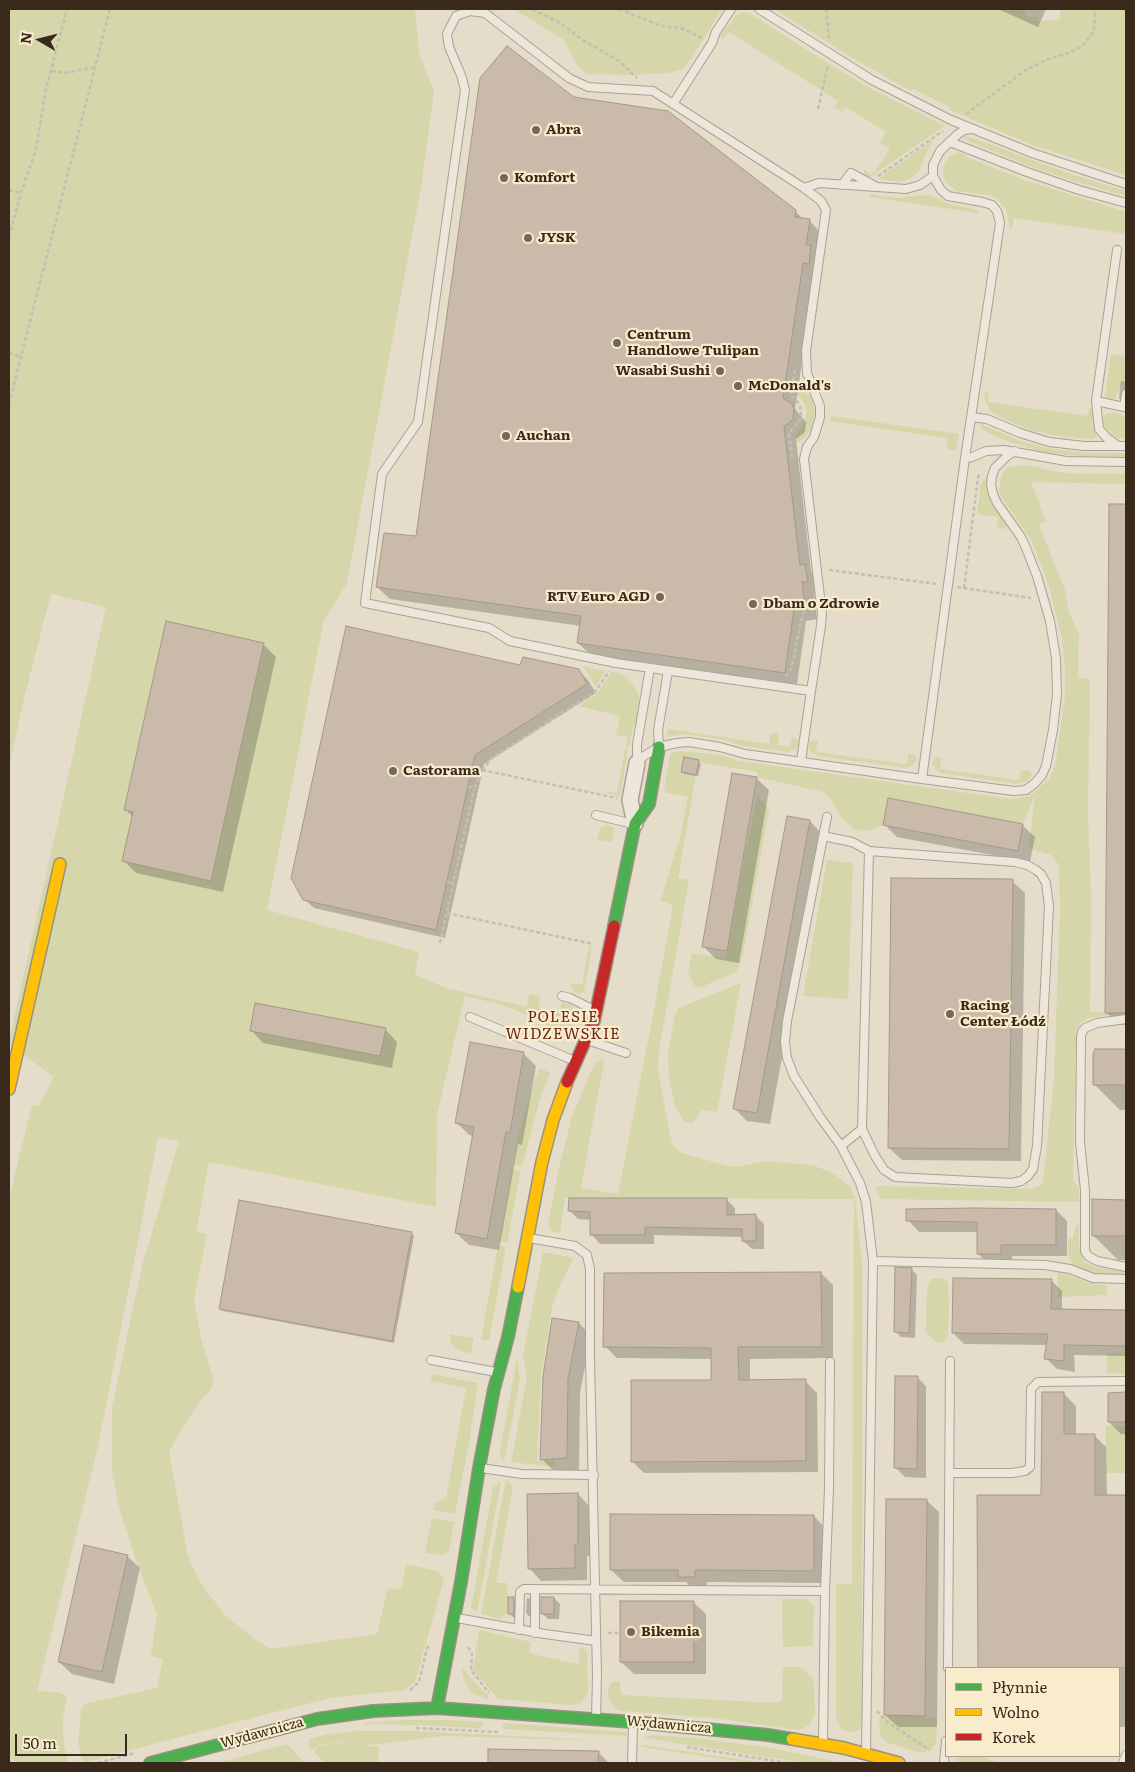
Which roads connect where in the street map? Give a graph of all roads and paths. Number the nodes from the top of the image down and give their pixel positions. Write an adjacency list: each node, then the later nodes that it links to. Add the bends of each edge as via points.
1 (67, 9): 10 (path)
2 (110, 9): 9 (path)
3 (534, 9): 11 (path, via 619,61)
4 (619, 9): 8 (path, via 661,26 681,28)
5 (731, 9): 8 (lane)
6 (759, 9): 13 (lane, via 872,80)
7 (1095, 9): 13 (path, via 1094,31 1083,46 1026,70)
8 (712, 43): 12 (lane)
9 (95, 67): 10 (path, via 65,73); 28 (path)
10 (52, 71): 23 (path, via 36,149)
11 (653, 91): 12 (lane); 48 (lane, via 588,87 569,78 485,13 470,11 456,16 447,34 465,90 418,422 382,474 365,603 489,628 510,641)
12 (673, 104): 20 (lane)
13 (956, 122): 14 (lane); 17 (path)
14 (971, 129): 15 (lane, via 964,130); 18 (lane)
15 (950, 142): 16 (lane, via 934,160); 24 (lane, via 1027,172)
16 (932, 176): 21 (lane, via 913,188); 34 (lane, via 944,193 989,204 995,207 1000,219)
17 (868, 182): 19 (lane, via 851,173); 21 (lane)
18 (1126, 184)
19 (842, 186): 20 (lane, via 819,183); 21 (lane)
20 (804, 188): 52 (lane, via 821,201 826,210 806,351 807,373 820,406 819,425 804,459 822,614)
21 (880, 188)
22 (9, 190): 23 (path)
23 (21, 193): 25 (path)
24 (1126, 203)
25 (9, 237)
26 (1117, 250): 31 (lane)
27 (9, 353): 28 (path)
28 (21, 357): 32 (path)
29 (795, 367): 38 (path, via 791,395 800,405 801,414 799,422 789,433)
30 (1126, 394): 33 (lane)
31 (1096, 401): 33 (lane); 35 (lane, via 1099,429)
32 (9, 404)
33 (1125, 407)
34 (971, 417): 35 (lane, via 987,419 1049,442); 37 (lane)
35 (1122, 446)
36 (1014, 451): 37 (lane, via 994,450); 39 (lane, via 1066,461); 40 (lane)
37 (965, 458): 44 (lane)
38 (793, 462)
39 (1126, 462)
40 (995, 468): 45 (path, via 983,470 978,477); 47 (lane, via 993,494 1021,537)
41 (821, 569): 44 (path)
42 (787, 573): 43 (path, via 809,570)
43 (809, 578)
44 (948, 586): 45 (path); 57 (lane)
45 (964, 588): 47 (path)
46 (809, 600): 51 (path, via 800,621 792,667)
47 (1045, 600): 57 (lane, via 1056,658 1056,694 1053,730 1042,776 1026,790 1014,791)
48 (616, 663): 49 (lane); 56 (path, via 596,691 492,758)
49 (650, 668): 50 (lane); 55 (lane, via 637,744)
50 (668, 671): 52 (lane); 53 (lane, via 658,730)
51 (785, 675)
52 (811, 691): 54 (lane)
53 (659, 747): 54 (lane, via 689,742); 55 (lane); 63 (street, via 649,804)
54 (801, 761): 57 (lane)
55 (637, 764): 63 (street, via 630,800)
56 (482, 770): 59 (path); 60 (path)
57 (922, 779)
58 (468, 787): 59 (path)
59 (474, 788): 68 (path)
60 (621, 799)
61 (596, 815): 63 (lane)
62 (827, 817): 64 (lane)
63 (634, 824): 73 (street)
64 (823, 836): 65 (lane, via 852,842); 81 (lane, via 785,1042 794,1076)
65 (869, 851): 80 (lane); 80 (lane, via 1024,864 1044,878 1049,906 1037,1146 1028,1176 1021,1181 1001,1183 895,1177 884,1170)
66 (60, 864): 79 (street)
67 (447, 882): 68 (path)
68 (453, 883): 69 (path)
69 (447, 913): 70 (path); 71 (path)
70 (440, 943)
71 (594, 945)
72 (562, 996): 73 (lane)
73 (596, 1011): 76 (street)
74 (470, 1017): 78 (lane)
75 (1126, 1020): 84 (lane, via 1097,1023 1085,1028 1080,1037 1080,1142 1085,1190 1085,1251 1097,1261)
76 (587, 1040): 77 (lane); 78 (street)
77 (626, 1053)
78 (575, 1061): 82 (street, via 549,1135)
79 (9, 1089)
80 (862, 1129): 81 (lane)
81 (842, 1146): 83 (lane, via 866,1202)
82 (527, 1238): 89 (street); 93 (lane, via 575,1246 587,1255 590,1269)
83 (873, 1261): 85 (lane, via 1045,1265 1099,1279); 106 (lane)
84 (1126, 1267)
85 (1126, 1280)
86 (430, 1360): 89 (lane)
87 (950, 1361): 92 (lane)
88 (830, 1362): 96 (lane)
89 (498, 1372): 91 (street)
90 (1126, 1381): 92 (lane, via 1038,1382 1031,1389 1030,1466 1025,1472)
91 (479, 1468): 93 (lane, via 522,1474); 97 (street)
92 (949, 1473): 104 (lane)
93 (594, 1475): 95 (lane)
94 (535, 1590): 95 (lane); 98 (lane, via 520,1592); 99 (lane)
95 (595, 1590): 96 (lane); 102 (lane)
96 (825, 1591): 112 (lane)
97 (455, 1617): 98 (lane); 107 (street)
98 (519, 1630): 99 (lane)
99 (535, 1632): 102 (lane)
100 (694, 1640): 101 (path)
101 (700, 1640)
102 (596, 1641): 108 (lane)
103 (472, 1654): 105 (path, via 470,1668)
104 (948, 1667)
105 (492, 1697)
106 (868, 1702): 114 (path, via 886,1722); 115 (lane)
107 (437, 1708): 108 (street, Wydawnicza); 117 (street, Wydawnicza, via 373,1711 317,1719)
108 (596, 1719): 109 (street, Wydawnicza)
109 (633, 1722): 112 (street, Wydawnicza); 118 (lane)
110 (411, 1728): 111 (path)
111 (503, 1732)
112 (823, 1744): 115 (street, Wydawnicza)
113 (686, 1747): 119 (path)
114 (930, 1750)
115 (866, 1754): 120 (street, Wydawnicza)
116 (1126, 1755): 121 (lane)
117 (150, 1763)
118 (632, 1763)
119 (788, 1763)
120 (899, 1763)
121 (1123, 1763)

